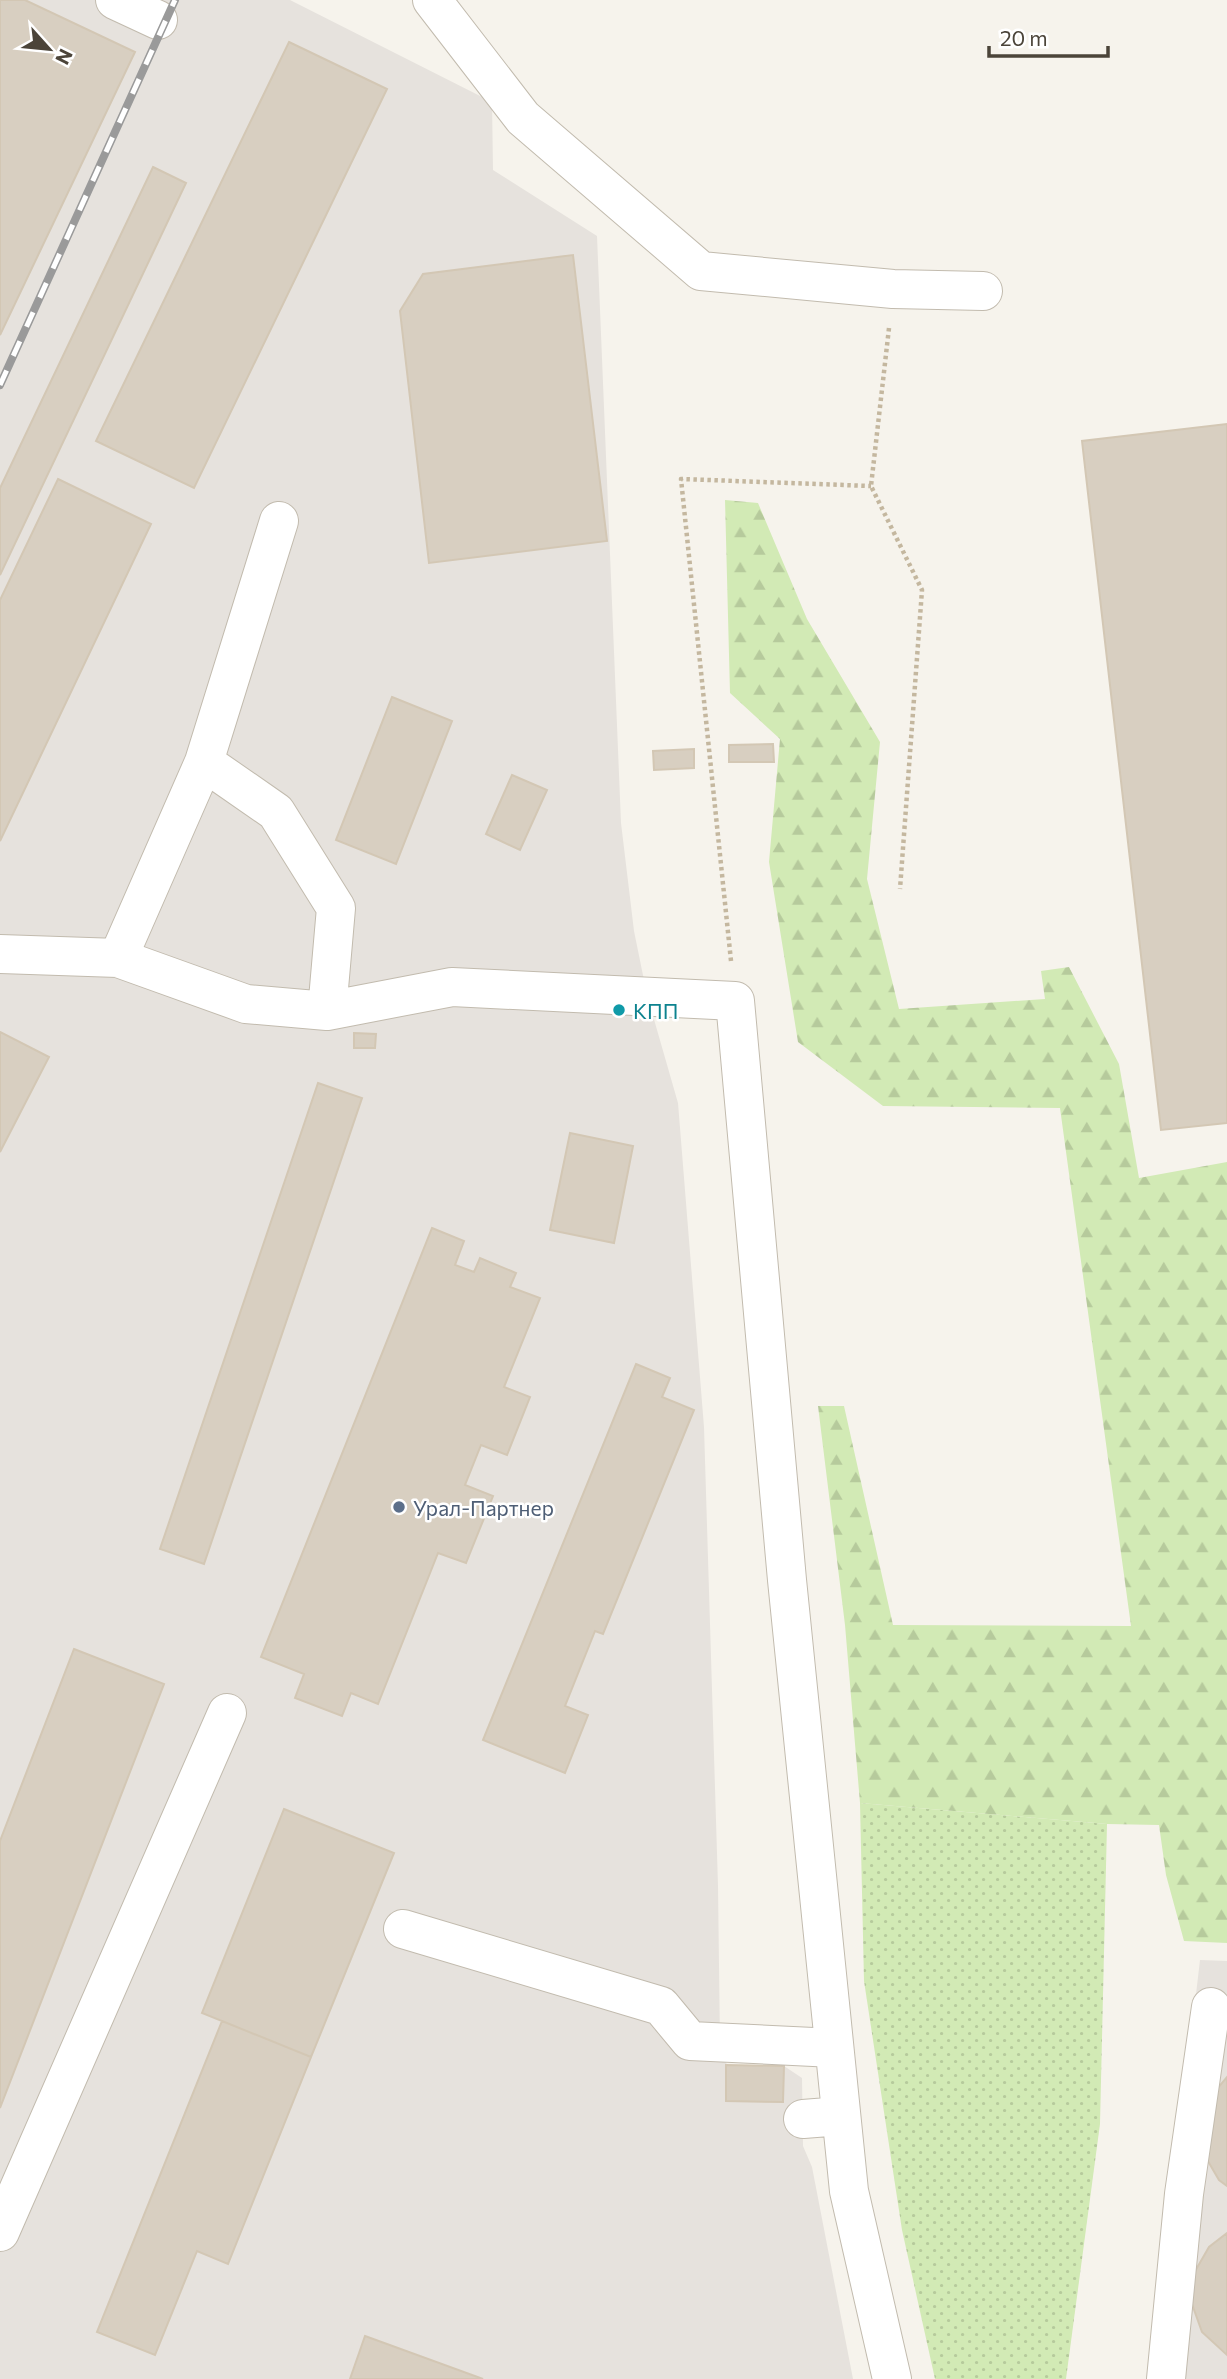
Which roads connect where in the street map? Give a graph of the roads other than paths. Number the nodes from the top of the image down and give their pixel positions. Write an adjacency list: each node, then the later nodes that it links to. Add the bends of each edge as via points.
1 (115, 0): 3 (street)
2 (432, 0): 4 (street, via 523,118 701,271 893,289)
3 (158, 20)
4 (983, 290)
5 (279, 521): 6 (street)
6 (204, 762): 8 (street); 9 (street, via 276,812 336,908)
7 (0, 954): 8 (street)
8 (118, 958): 9 (street, via 246,1004)
9 (327, 1011): 13 (street, via 453,987 735,1001)
10 (227, 1713): 16 (street)
11 (403, 1930): 13 (street, via 661,2006 690,2041)
12 (1211, 2007): 18 (street, via 1184,2194)
13 (834, 2048): 14 (street)
14 (841, 2116): 15 (street); 17 (street, via 849,2191)
15 (803, 2119)
16 (0, 2232)
17 (892, 2379)
18 (1166, 2379)

